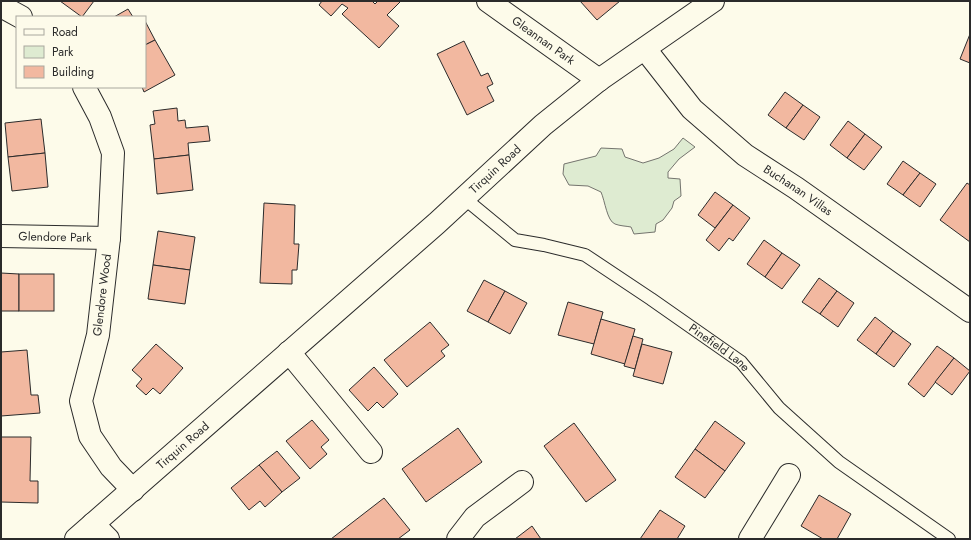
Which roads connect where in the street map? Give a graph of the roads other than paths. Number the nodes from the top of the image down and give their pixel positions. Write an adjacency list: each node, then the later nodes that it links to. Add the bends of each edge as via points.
1 (488, 1): 6 (street, Gleannan Park)
2 (713, 1): 5 (street, Tirquin Road)
3 (1, 6): 4 (street)
4 (19, 16)
5 (644, 49): 6 (street, Tirquin Road); 11 (street, Buchanan Villas, via 692,109 745,155)
6 (599, 80): 8 (street, Tirquin Road, via 544,125)
7 (85, 88): 10 (street, Glendore Wood, via 100,117 113,153)
8 (464, 198): 12 (street, Tirquin Road); 21 (lane, Pinefield Lane, via 514,240 585,255 741,362 779,408 839,462)
9 (1, 236): 10 (street, Glendore Park)
10 (109, 238): 16 (street, Glendore Wood, via 98,335 81,401 90,436 111,467)
11 (970, 311)
12 (289, 352): 13 (street); 16 (street, Tirquin Road)
13 (371, 452)
14 (789, 475): 20 (street)
15 (522, 482): 19 (street, via 474,517)
16 (133, 490): 17 (street, Tirquin Road)
17 (100, 532): 18 (street, Tirquin Road)
18 (76, 539)
19 (458, 539)
20 (750, 539)
21 (949, 539)

